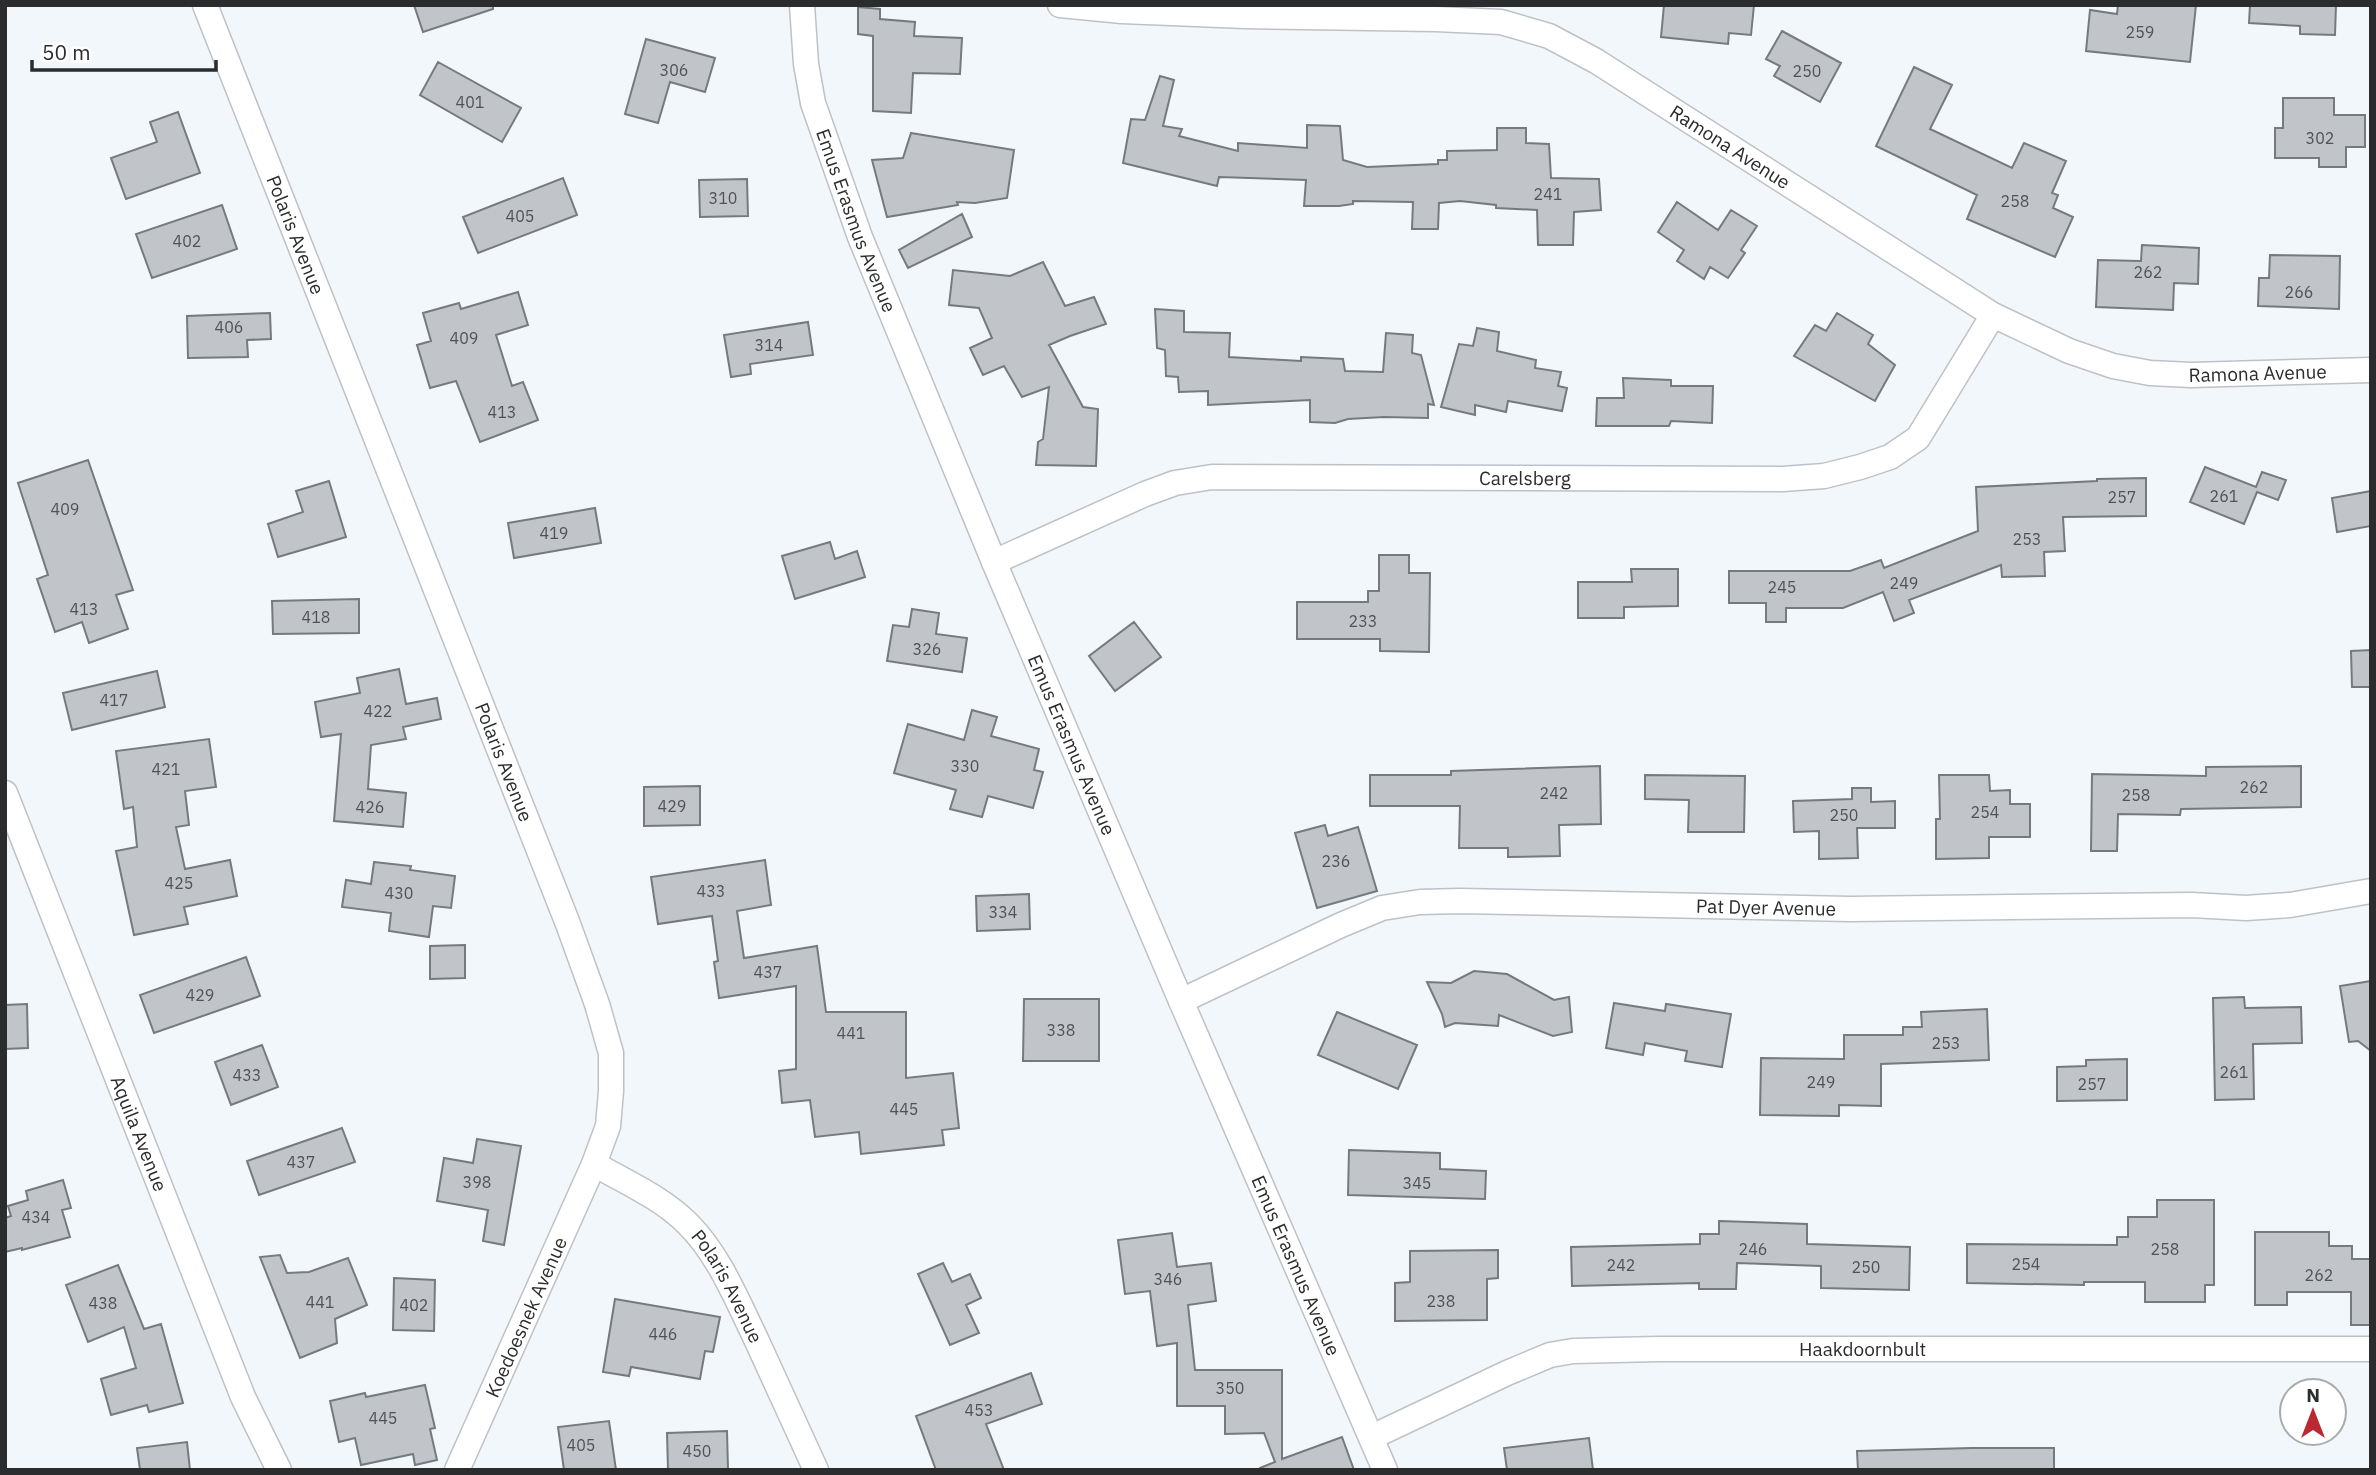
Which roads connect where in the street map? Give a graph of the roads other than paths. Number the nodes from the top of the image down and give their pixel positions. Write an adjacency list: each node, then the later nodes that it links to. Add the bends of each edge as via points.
1 (205, 5): 10 (street, Polaris Avenue, via 597,1003 611,1053 611,1091 608,1126)
2 (802, 5): 6 (street, Emus Erasmus Avenue, via 806,64 825,142)
3 (1060, 5): 4 (street, Ramona Avenue, via 1245,16 1501,22 1549,36 1596,61)
4 (1993, 315): 5 (street, Ramona Avenue, via 2069,351 2150,373); 6 (street, Carelsberg, via 1918,438 1890,457 1824,476 1212,477 1146,494)
5 (2371, 370)
6 (994, 562): 9 (street, Emus Erasmus Avenue)
7 (5, 793): 13 (street, Aquila Avenue, via 243,1397)
8 (2371, 891): 9 (street, Pat Dyer Avenue, via 2246,908 1850,909 1420,902 1382,908)
9 (1181, 1001): 12 (street, Emus Erasmus Avenue)
10 (594, 1164): 14 (street, Koedoesnek Avenue); 15 (street, Polaris Avenue, via 672,1211 705,1244 733,1290)
11 (2371, 1349): 12 (street, Haakdoornbult, via 1573,1351 1507,1373)
12 (1371, 1437): 16 (street, Emus Erasmus Avenue)
13 (279, 1470)
14 (457, 1470)
15 (816, 1470)
16 (1385, 1470)

